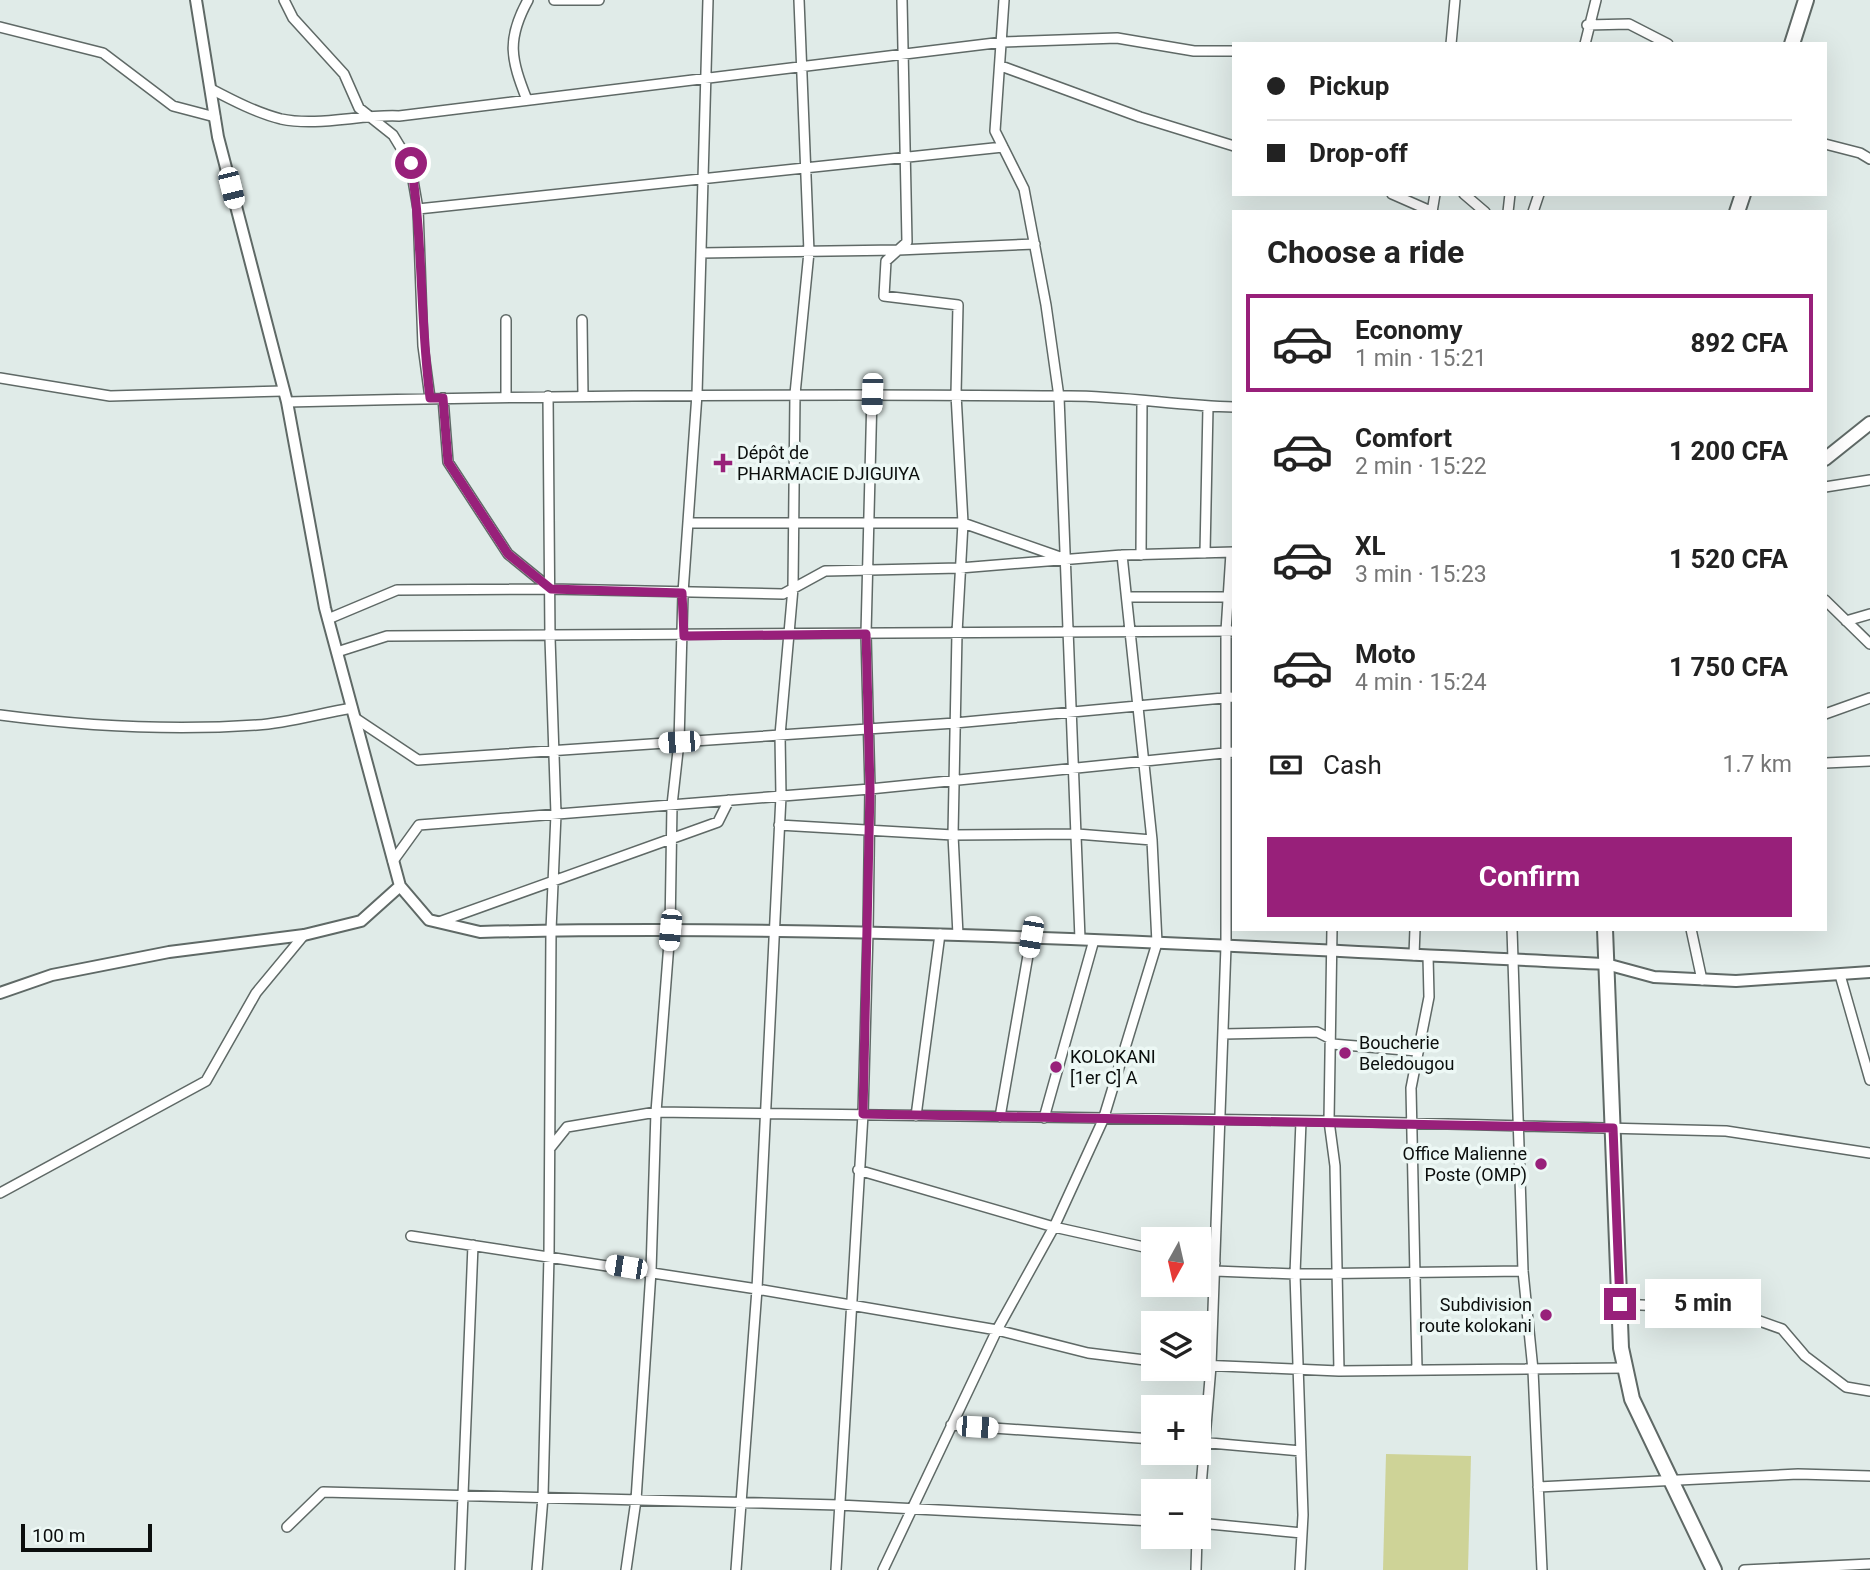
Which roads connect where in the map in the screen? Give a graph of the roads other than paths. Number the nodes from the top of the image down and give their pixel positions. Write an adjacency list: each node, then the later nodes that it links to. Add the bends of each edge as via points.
1 (197, 0): 25 (street)
2 (284, 0): 27 (street, via 293,18 344,74 359,108)
3 (527, 0): 26 (street, via 514,25 513,65)
4 (554, 0): 5 (street)
5 (598, 0)
6 (708, 0): 24 (street)
7 (799, 0): 22 (street)
8 (902, 0): 21 (street)
9 (1004, 0): 15 (street)
10 (1455, 0): 16 (street)
11 (1595, 0): 13 (street)
12 (1806, 0): 19 (highway)
13 (1587, 25): 17 (street); 18 (street, via 1629,24)
14 (0, 27): 28 (street, via 103,52 173,106)
15 (1003, 42): 20 (street, via 1117,38 1194,51); 21 (street); 23 (street)
16 (1451, 42)
17 (1585, 42)
18 (1664, 42)
19 (1793, 42)
20 (1232, 51)
21 (902, 55): 22 (street); 32 (street)
22 (801, 66): 24 (street); 34 (street)
23 (1001, 66): 29 (street); 31 (street, via 995,131)
24 (706, 77): 26 (street); 35 (street)
25 (211, 89): 27 (street, via 281,119 322,121); 28 (street)
26 (527, 100): 27 (street, via 399,116)
27 (368, 115): 38 (street, via 393,135 411,163)
28 (215, 117): 54 (street)
29 (1232, 145)
30 (1827, 145): 33 (street)
31 (1003, 147): 32 (street); 41 (street, via 1024,189)
32 (905, 159): 34 (street); 42 (street, via 907,242)
33 (1870, 159)
34 (806, 168): 35 (street); 43 (street)
35 (703, 177): 38 (street); 44 (street)
36 (1397, 196): 39 (street)
37 (1466, 196): 40 (street)
38 (418, 209): 57 (street, via 423,346)
39 (1428, 210)
40 (1483, 210)
41 (1035, 244): 42 (street); 56 (street)
42 (898, 250): 43 (street); 51 (street, via 886,261 884,296 958,305)
43 (810, 251): 44 (street); 49 (street)
44 (701, 253): 48 (street)
45 (506, 320): 55 (street)
46 (582, 320): 53 (street)
47 (0, 378): 54 (street, via 110,396)
48 (697, 394): 49 (street); 53 (street); 68 (street)
49 (795, 394): 50 (street); 69 (street)
50 (872, 394): 51 (street); 71 (street)
51 (956, 394): 56 (street); 70 (street)
52 (548, 396): 53 (street); 55 (street); 80 (street)
53 (583, 396)
54 (285, 397): 57 (street); 86 (street)
55 (506, 397): 58 (street)
56 (1059, 397): 59 (street); 76 (street)
57 (430, 398): 58 (street)
58 (443, 398): 80 (street, via 448,462 508,554)
59 (1142, 402): 60 (street); 75 (street)
60 (1208, 407): 61 (street); 73 (street)
61 (1232, 407)
62 (1870, 424): 64 (main road)
63 (1870, 429): 64 (street)
64 (1855, 435): 65 (main road)
65 (1827, 457)
66 (1870, 480): 67 (street)
67 (1827, 487)
68 (688, 523): 69 (street); 81 (street)
69 (794, 523): 71 (street); 79 (street)
70 (963, 523): 71 (street); 76 (street); 77 (street)
71 (868, 524): 78 (street)
72 (1232, 552): 73 (street); 83 (street)
73 (1205, 553): 75 (street)
74 (1122, 555): 75 (street); 76 (street); 82 (street)
75 (1141, 555)
76 (1065, 559): 77 (street); 88 (street)
77 (960, 568): 78 (street); 91 (street)
78 (866, 572): 79 (street, via 825,571); 92 (street)
79 (793, 588): 81 (street, via 783,594); 93 (street)
80 (551, 589): 81 (street); 86 (street, via 397,590); 95 (street)
81 (682, 593): 94 (street)
82 (1126, 597): 83 (street); 89 (street)
83 (1231, 597): 90 (street)
84 (1827, 602): 87 (street)
85 (1870, 614): 87 (street)
86 (328, 619): 97 (street)
87 (1846, 621): 96 (street)
88 (1068, 631): 89 (street); 91 (street); 101 (street)
89 (1130, 631): 90 (street); 100 (street)
90 (1230, 631): 98 (street)
91 (957, 633): 92 (street); 105 (street)
92 (866, 634): 93 (street); 106 (street)
93 (787, 635): 94 (street); 107 (street)
94 (684, 636): 95 (street); 108 (street)
95 (550, 638): 97 (street, via 387,636); 109 (street)
96 (1870, 644)
97 (337, 652): 102 (street)
98 (1230, 698): 100 (street); 110 (street)
99 (1870, 698): 103 (street)
100 (1138, 704): 101 (street); 112 (street)
101 (1069, 711): 105 (street); 114 (street)
102 (353, 713): 104 (street, via 209,726 78,725); 109 (street, via 418,760); 127 (street)
103 (1827, 713)
104 (0, 715)
105 (955, 723): 106 (street); 115 (street)
106 (867, 729): 107 (street); 116 (street)
107 (780, 735): 108 (street); 117 (street)
108 (679, 742): 109 (street); 119 (street)
109 (553, 751): 120 (street)
110 (1230, 753): 112 (street); 147 (street)
111 (1870, 761): 113 (street)
112 (1144, 762): 114 (street); 126 (street)
113 (1827, 763)
114 (1072, 767): 115 (street); 123 (street)
115 (954, 780): 116 (street); 124 (street)
116 (870, 789): 117 (street); 122 (street)
117 (780, 796): 118 (street); 121 (street)
118 (729, 800): 119 (street); 125 (street, via 718,821)
119 (672, 805): 120 (street); 125 (street)
120 (555, 814): 127 (street, via 418,825); 128 (street)
121 (779, 825): 122 (street); 133 (street)
122 (869, 829): 124 (street); 134 (street)
123 (1077, 834): 124 (street); 126 (street); 144 (street)
124 (953, 835): 141 (street)
125 (671, 836): 128 (street); 132 (street)
126 (1152, 840): 146 (street)
127 (393, 861): 129 (street)
128 (553, 882): 130 (street); 131 (street)
129 (400, 886): 130 (street, via 429,920); 142 (street, via 361,921)
130 (439, 922): 131 (street, via 480,932)
131 (551, 930): 132 (street); 175 (street)
132 (670, 930): 133 (street); 162 (street)
133 (773, 930): 134 (street); 163 (street)
134 (869, 931): 140 (street); 164 (street)
135 (1332, 931): 148 (street)
136 (1415, 931): 149 (street)
137 (1512, 931): 151 (street)
138 (1605, 931): 152 (highway)
139 (1691, 931): 155 (street)
140 (940, 934): 141 (street); 165 (street)
141 (958, 934): 143 (street)
142 (304, 935): 156 (street, via 156,955 52,975); 178 (street, via 256,993 206,1081)
143 (1031, 937): 144 (street); 166 (street)
144 (1080, 939): 145 (street)
145 (1094, 940): 146 (street); 167 (street)
146 (1157, 943): 147 (street); 168 (street)
147 (1226, 946): 148 (street); 157 (street)
148 (1330, 951): 149 (street); 158 (street)
149 (1414, 955): 150 (street)
150 (1428, 956): 151 (street); 159 (street, via 1430,997)
151 (1513, 960): 152 (street); 173 (street)
152 (1606, 964): 155 (street, via 1654,976); 174 (highway)
153 (1870, 972): 154 (street)
154 (1840, 975): 155 (street); 160 (street)
155 (1702, 980)
156 (0, 993)
157 (1223, 1034): 158 (street, via 1317,1032); 171 (street)
158 (1329, 1038): 159 (street, via 1332,1044); 170 (street)
159 (1417, 1051): 172 (street)
160 (1868, 1059): 161 (street)
161 (1870, 1080)
162 (656, 1112): 163 (street); 175 (street, via 567,1127); 186 (street)
163 (764, 1113): 164 (street); 191 (street)
164 (863, 1114): 165 (street); 177 (street)
165 (916, 1115): 166 (street)
166 (1000, 1117): 167 (street)
167 (1044, 1118): 168 (street)
168 (1103, 1120): 171 (street); 179 (street)
169 (1301, 1121): 170 (street); 171 (street); 190 (street)
170 (1329, 1121): 172 (street); 188 (street, via 1335,1166)
171 (1219, 1122): 185 (street)
172 (1412, 1124): 173 (street); 189 (street)
173 (1518, 1128): 174 (street); 187 (street)
174 (1613, 1128): 176 (street, via 1726,1131); 192 (highway)
175 (551, 1147): 183 (street)
176 (1870, 1153)
177 (858, 1170): 179 (street); 193 (street)
178 (0, 1193)
179 (1054, 1227): 182 (street); 194 (street)
180 (411, 1236): 181 (street)
181 (473, 1244): 183 (street); 210 (street)
182 (1141, 1246)
183 (549, 1255): 186 (street); 211 (street)
184 (1211, 1265): 185 (street)
185 (1215, 1267): 190 (street); 196 (street)
186 (651, 1271): 191 (street); 212 (street)
187 (1523, 1271): 189 (street); 200 (street)
188 (1337, 1273): 189 (street); 190 (street); 201 (street)
189 (1416, 1273): 199 (street)
190 (1295, 1274): 198 (street)
191 (757, 1289): 193 (street); 213 (street)
192 (1620, 1304): 197 (highway); 202 (street, via 1726,1309 1782,1329 1805,1356 1846,1387)
193 (851, 1305): 194 (street); 214 (street)
194 (997, 1330): 195 (street, via 1088,1353); 203 (street)
195 (1141, 1360)
196 (1211, 1366): 198 (street)
197 (1626, 1368): 200 (street); 208 (highway, via 1632,1399)
198 (1298, 1369): 201 (street); 206 (street)
199 (1417, 1370): 200 (street); 201 (street)
200 (1532, 1370): 209 (street)
201 (1339, 1371)
202 (1870, 1391)
203 (951, 1426): 204 (street); 215 (street)
204 (1141, 1438)
205 (1211, 1443): 206 (street)
206 (1301, 1451): 219 (street)
207 (1870, 1476): 208 (street)
208 (1671, 1480): 209 (street); 231 (highway)
209 (1538, 1487): 230 (street)
210 (462, 1495): 211 (street); 218 (street, via 323,1492); 222 (street)
211 (542, 1497): 212 (street); 223 (street)
212 (636, 1500): 213 (street); 224 (street)
213 (740, 1503): 214 (street); 225 (street)
214 (839, 1505): 215 (street); 226 (street)
215 (911, 1511): 216 (street); 227 (street)
216 (1141, 1521)
217 (1211, 1523): 219 (street)
218 (287, 1527)
219 (1302, 1533): 229 (street)
220 (1197, 1549): 228 (street)
221 (1870, 1564): 232 (street)
222 (460, 1570)
223 (537, 1570)
224 (626, 1570)
225 (736, 1570)
226 (836, 1570)
227 (883, 1570)
228 (1196, 1570)
229 (1300, 1570)
230 (1542, 1570)
231 (1714, 1570)
232 (1744, 1570)

